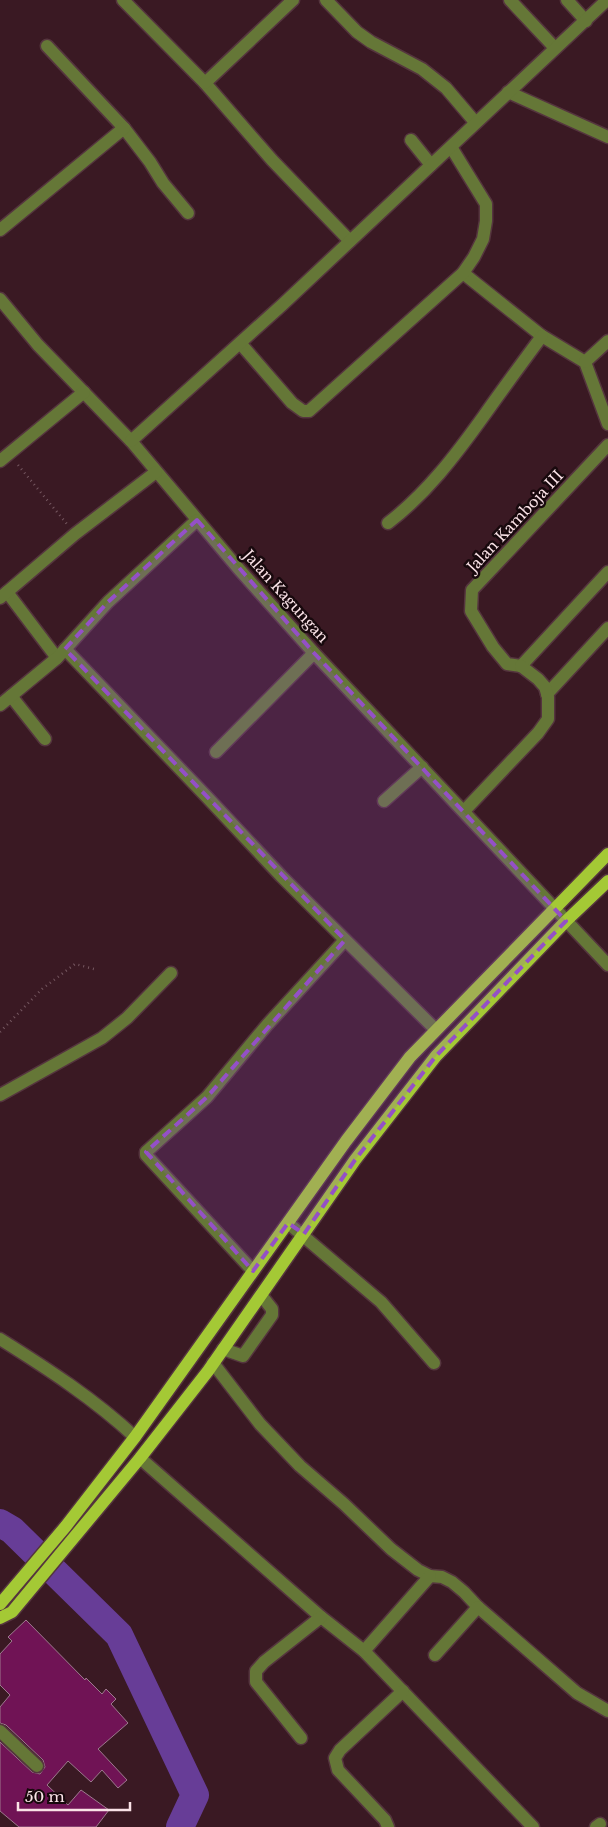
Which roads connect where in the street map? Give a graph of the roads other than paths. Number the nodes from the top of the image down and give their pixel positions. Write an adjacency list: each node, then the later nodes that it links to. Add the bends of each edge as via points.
1 (122, 0): 10 (street)
2 (292, 0): 10 (street)
3 (326, 0): 12 (street, via 357,32 422,69 446,88)
4 (510, 0): 9 (street)
5 (566, 0): 7 (street)
6 (607, 0): 7 (street)
7 (586, 21): 9 (street)
8 (47, 46): 13 (street)
9 (555, 48): 11 (street)
10 (205, 83): 20 (street, via 272,160)
11 (508, 92): 12 (street); 14 (street)
12 (475, 122): 16 (street)
13 (124, 128): 18 (street); 19 (street)
14 (608, 136)
15 (410, 140): 17 (street)
16 (451, 147): 17 (street); 21 (street, via 486,204 483,239)
17 (431, 165): 20 (street)
18 (188, 214)
19 (0, 230)
20 (350, 240): 25 (street)
21 (462, 273): 23 (street); 25 (street, via 309,411 303,411 292,403)
22 (0, 299): 27 (street, Jalan Kagungan)
23 (542, 336): 26 (street); 34 (street, via 461,447 418,497)
24 (608, 340): 26 (street)
25 (240, 343): 29 (street)
26 (585, 362): 28 (street)
27 (84, 392): 29 (street, Jalan Kagungan); 31 (street)
28 (608, 424)
29 (131, 441): 32 (street, Jalan Kagungan)
30 (608, 445): 40 (street, Jalan Kamboja III, via 472,590 471,610 493,647 508,664)
31 (4, 457)
32 (156, 472): 33 (street, Jalan Kagungan); 36 (street, via 75,534)
33 (198, 520): 38 (street, Jalan Kagungan); 39 (street, via 108,602)
34 (388, 523)
35 (608, 572): 40 (street)
36 (4, 595): 39 (street)
37 (608, 628): 41 (street)
38 (314, 653): 45 (street); 46 (street, Jalan Kagungan)
39 (61, 654): 42 (street); 53 (street, via 205,795)
40 (521, 666): 41 (street, Jalan Kamboja III, via 538,679)
41 (547, 694): 48 (street, via 548,719)
42 (10, 696): 43 (street); 44 (street)
43 (0, 705)
44 (44, 739)
45 (216, 752)
46 (422, 767): 47 (street); 48 (street, Jalan Kagungan)
47 (384, 800)
48 (464, 811): 51 (street, Jalan Kagungan)
49 (608, 854): 51 (main road)
50 (608, 881): 52 (main road)
51 (554, 909): 52 (street, Jalan Kagungan); 56 (main road)
52 (566, 921): 54 (street, Jalan Kagungan); 59 (main road, via 436,1056 355,1160)
53 (345, 940): 56 (street); 60 (street, via 207,1096 146,1152 146,1156)
54 (608, 965)
55 (171, 973): 57 (street, via 127,1018 102,1038)
56 (436, 1030): 58 (main road, via 410,1057)
57 (0, 1095)
58 (288, 1223): 59 (street); 60 (main road)
59 (304, 1234): 61 (main road); 65 (street, via 381,1302)
60 (253, 1271): 66 (main road)
61 (261, 1295): 63 (main road); 63 (street, via 272,1309 272,1315 250,1347 241,1357)
62 (0, 1339): 66 (street, via 68,1382)
63 (223, 1349): 64 (main road)
64 (213, 1363): 67 (main road); 69 (street, via 260,1424 300,1466 391,1549)
65 (434, 1363)
66 (135, 1437): 68 (main road)
67 (140, 1458): 68 (main road); 73 (street)
68 (70, 1531): 70 (main road); 72 (main road, via 22,1600 12,1612)
69 (430, 1576): 71 (street, via 452,1582); 74 (street)
70 (0, 1604)
71 (478, 1607): 75 (street); 77 (street, via 577,1693)
72 (0, 1618)
73 (321, 1618): 74 (street); 79 (street, via 256,1671 256,1682)
74 (364, 1651): 76 (street)
75 (434, 1655)
76 (402, 1691): 81 (street); 82 (street, via 335,1758 338,1770)
77 (608, 1711)
78 (0, 1731): 80 (street)
79 (301, 1738)
80 (37, 1766)
81 (527, 1825)
82 (388, 1827)

